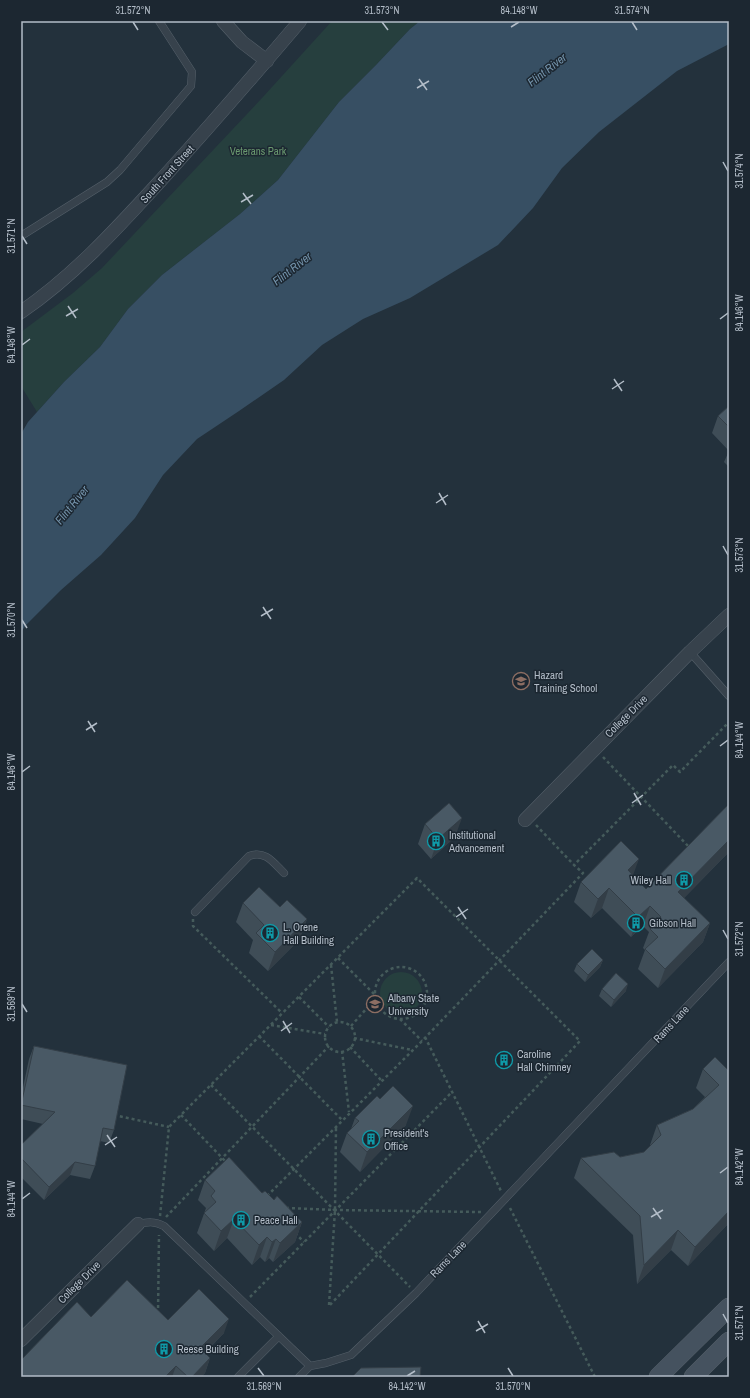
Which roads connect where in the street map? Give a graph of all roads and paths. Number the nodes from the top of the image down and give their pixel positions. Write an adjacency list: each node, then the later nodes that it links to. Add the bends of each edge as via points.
1 (159, 21): 5 (lane, via 192,72 191,86 107,182)
2 (223, 21): 4 (street, via 242,42)
3 (300, 21): 4 (street, South Front Street)
4 (267, 60): 6 (street, South Front Street, via 98,248 46,295)
5 (21, 236)
6 (21, 312)
7 (729, 616): 8 (street, College Drive)
8 (690, 652): 9 (lane); 11 (street, College Drive)
9 (729, 696)
10 (729, 722): 12 (path, via 680,772 673,765)
11 (595, 748): 12 (path); 13 (street, College Drive)
12 (641, 797): 14 (path); 15 (path)
13 (526, 819): 15 (path)
14 (694, 852)
15 (574, 865): 17 (path)
16 (284, 873): 19 (lane, via 264,855 249,856)
17 (583, 873): 18 (path); 21 (path)
18 (588, 878)
19 (194, 912): 27 (path, via 193,926)
20 (338, 958): 21 (path, via 417,878); 23 (path); 24 (path)
21 (499, 960): 36 (path); 58 (path, via 580,1041)
22 (729, 962): 59 (lane, Rams Lane)
23 (331, 965): 25 (path); 29 (path)
24 (375, 995): 26 (path); 28 (path, via 377,982 382,974 398,967 407,968 422,978 426,986 425,1004 412,1016)
25 (299, 997): 27 (path); 31 (path)
26 (375, 999): 28 (path, via 382,1012); 32 (path)
27 (282, 1013): 30 (path)
28 (400, 1019): 36 (path)
29 (337, 1022): 31 (path); 32 (path)
30 (271, 1025): 33 (path); 34 (path)
31 (329, 1026): 33 (path)
32 (351, 1026): 35 (path)
33 (325, 1034): 37 (path)
34 (259, 1036): 41 (path); 43 (path)
35 (354, 1038): 38 (path); 39 (path)
36 (422, 1040): 39 (path)
37 (329, 1046): 40 (path, via 335,1051); 41 (path)
38 (350, 1047): 40 (path); 42 (path)
39 (412, 1050): 42 (path)
40 (342, 1051): 45 (path)
41 (299, 1077): 48 (path); 51 (path)
42 (381, 1080): 45 (path)
43 (210, 1085): 47 (path); 51 (path)
44 (452, 1092): 57 (path)
45 (349, 1113): 48 (path)
46 (114, 1115): 50 (path)
47 (181, 1115): 50 (path); 52 (path)
48 (342, 1120): 49 (path)
49 (336, 1126): 54 (path); 57 (path)
50 (169, 1127): 61 (path)
51 (251, 1127): 52 (path); 54 (path)
52 (222, 1158): 53 (path); 61 (path)
53 (227, 1163)
54 (293, 1169): 55 (path); 57 (path)
55 (263, 1200)
56 (284, 1208): 57 (path)
57 (335, 1210): 58 (path); 63 (path); 64 (path); 64 (path, via 329,1306)
58 (420, 1211): 59 (path); 64 (path)
59 (494, 1212): 65 (lane, Rams Lane)
60 (138, 1224): 61 (lane); 70 (street, College Drive)
61 (159, 1224): 66 (lane, via 173,1234); 68 (path)
62 (294, 1232): 63 (path)
63 (304, 1242): 66 (path)
64 (378, 1254): 65 (path)
65 (416, 1293): 72 (lane, Rams Lane, via 351,1355)
66 (244, 1302): 69 (lane)
67 (729, 1307): 75 (main road)
68 (158, 1315)
69 (279, 1336): 72 (lane); 73 (lane)
70 (21, 1340)
71 (729, 1341): 76 (main road)
72 (310, 1366): 74 (lane)
73 (238, 1377)
74 (299, 1377)
75 (658, 1377)
76 (693, 1377)

